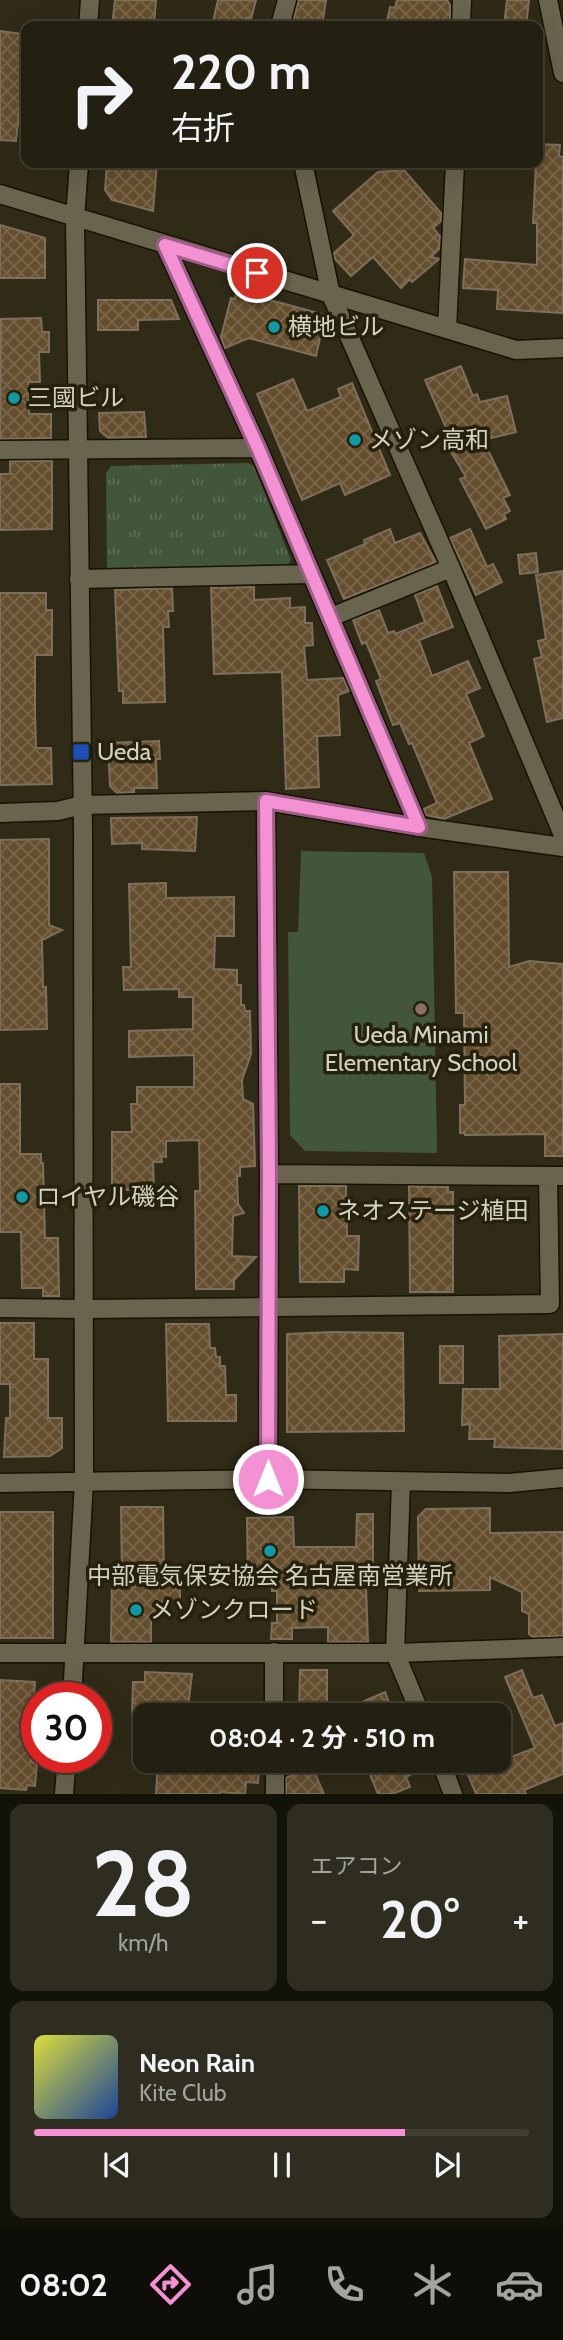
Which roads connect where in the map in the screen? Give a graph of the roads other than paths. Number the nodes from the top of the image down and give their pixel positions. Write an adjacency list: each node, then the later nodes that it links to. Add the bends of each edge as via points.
1 (90, 0): 5 (street)
2 (287, 0): 6 (street)
3 (463, 0): 7 (street)
4 (548, 0): 8 (street)
5 (88, 21)
6 (281, 21)
7 (461, 21)
8 (563, 73)
9 (79, 168): 13 (street)
10 (304, 168): 15 (street)
11 (455, 168): 16 (street)
12 (0, 194): 13 (street)
13 (75, 219): 14 (street); 19 (street)
14 (165, 245): 15 (street); 18 (street)
15 (331, 295): 16 (street); 21 (street)
16 (447, 329): 17 (street, via 516,350)
17 (563, 348)
18 (258, 448): 19 (street); 22 (street)
19 (78, 449): 20 (street); 23 (street)
20 (0, 450)
21 (451, 568): 24 (street); 29 (street)
22 (310, 574): 23 (street); 24 (street)
23 (79, 579): 26 (street)
24 (331, 617): 28 (street)
25 (266, 801): 26 (street); 28 (street); 31 (street)
26 (82, 805): 27 (street, via 58,811); 35 (street)
27 (0, 813)
28 (419, 827): 30 (street)
29 (563, 835)
30 (563, 847)
31 (269, 1174): 32 (street); 33 (street)
32 (556, 1176): 33 (street, via 550,1304)
33 (268, 1307): 35 (street); 37 (street)
34 (0, 1308): 35 (street)
35 (84, 1309): 38 (street)
36 (563, 1478): 40 (street)
37 (268, 1479): 38 (street); 40 (street)
38 (85, 1481): 39 (street); 45 (street)
39 (0, 1483)
40 (401, 1483): 44 (street)
41 (563, 1647): 44 (street)
42 (274, 1651): 44 (street); 45 (street); 47 (street)
43 (0, 1653): 45 (street)
44 (395, 1653): 48 (street)
45 (76, 1654): 46 (street)
46 (73, 1682)
47 (274, 1703)
48 (416, 1703)
49 (66, 1773): 52 (street)
50 (275, 1773): 53 (street)
51 (445, 1773): 54 (street)
52 (64, 1794)
53 (275, 1794)
54 (453, 1794)

